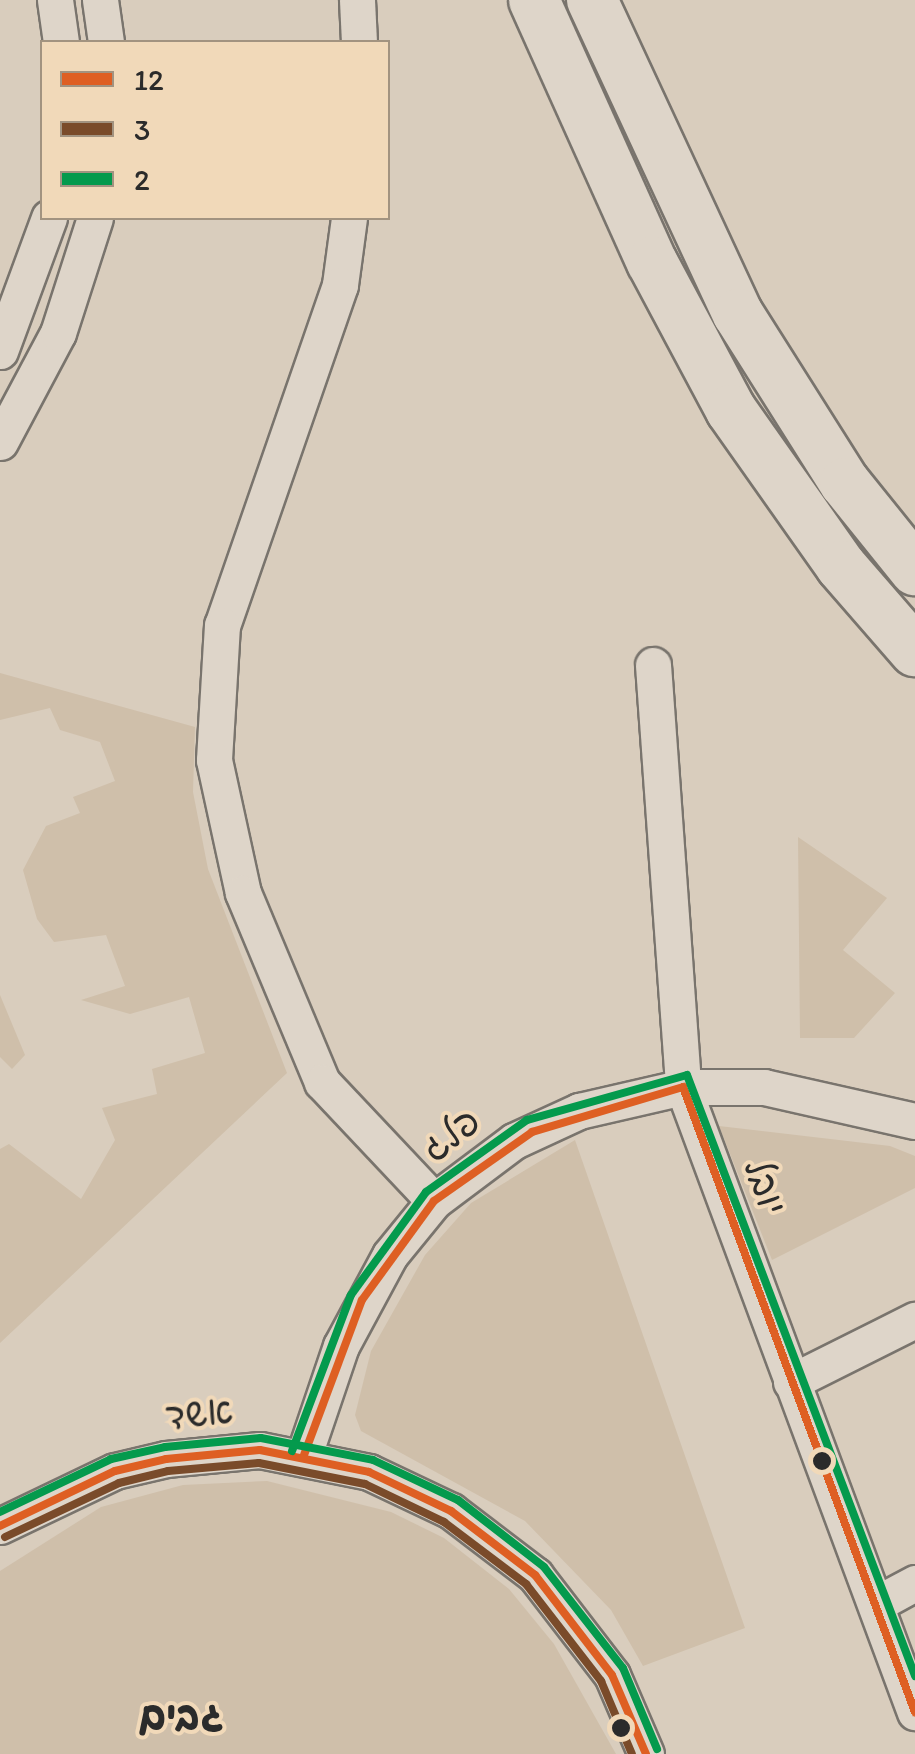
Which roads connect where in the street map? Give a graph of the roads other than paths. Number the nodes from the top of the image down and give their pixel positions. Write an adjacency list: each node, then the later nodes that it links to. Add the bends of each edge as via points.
1 (55, 0): 6 (street)
2 (100, 0): 7 (street)
3 (357, 0): 8 (street)
4 (534, 0): 15 (highway, via 652,262 723,396 811,527)
5 (592, 0): 14 (highway, via 738,314 844,482)
6 (60, 40)
7 (106, 40)
8 (359, 40)
9 (48, 220): 12 (street)
10 (94, 220): 13 (street, via 58,333)
11 (348, 220): 19 (street, via 340,286 222,625 214,760 243,893 322,1082)
12 (0, 351)
13 (0, 442)
14 (915, 570)
15 (915, 650)
16 (653, 665): 17 (street, יובל)
17 (683, 1087): 18 (street, פלג, via 764,1087); 19 (street, פלג, via 532,1132); 21 (street, יובל)
18 (915, 1121)
19 (434, 1201): 22 (street, פלג, via 362,1300)
20 (915, 1320): 21 (street)
21 (792, 1382): 25 (street, יובל)
22 (304, 1455): 23 (street, אשד, via 166,1458 115,1471); 27 (street, אשד, via 369,1472 451,1511 536,1576 586,1633)
23 (0, 1526)
24 (915, 1583): 25 (street)
25 (878, 1603): 26 (street, יובל)
26 (915, 1712)
27 (646, 1754)

